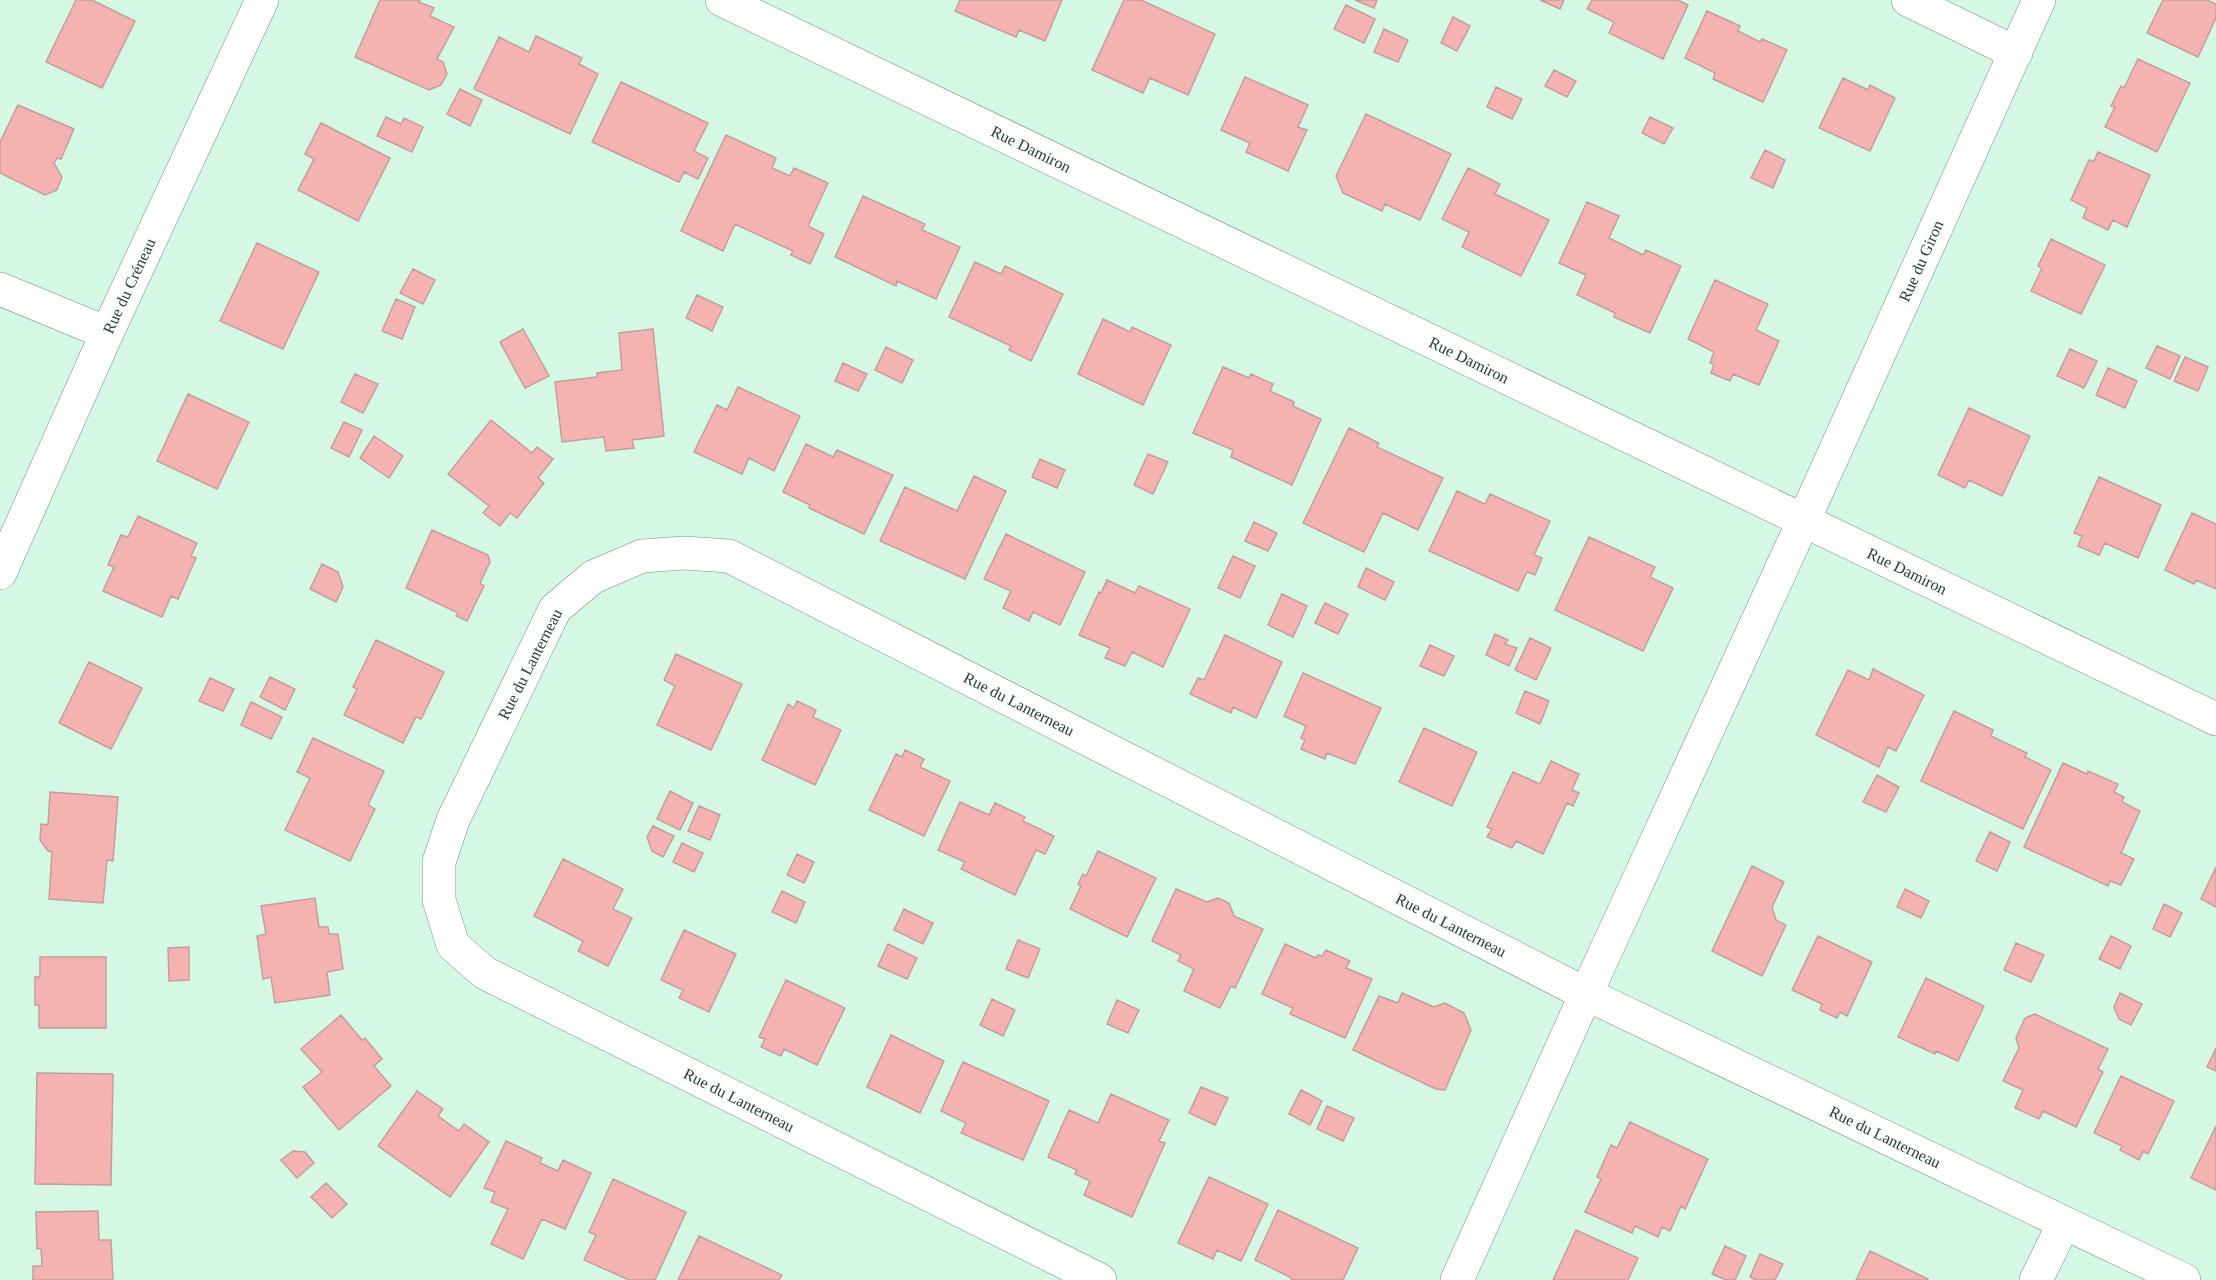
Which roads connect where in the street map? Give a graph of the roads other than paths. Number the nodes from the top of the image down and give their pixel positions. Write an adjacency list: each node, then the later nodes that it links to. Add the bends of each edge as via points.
1 (262, 0): 7 (street, Rue du Créneau)
2 (722, 0): 8 (street, Rue Damiron)
3 (1908, 0): 5 (street)
4 (2039, 0): 5 (street, Rue du Giron)
5 (2016, 53): 8 (street, Rue du Giron)
6 (0, 289): 7 (street)
7 (107, 333): 9 (street, Rue du Créneau)
8 (1803, 522): 10 (street, Rue Damiron); 11 (street)
9 (0, 573)
10 (2216, 719)
11 (1586, 994): 12 (street, Rue du Lanterneau); 13 (street, Rue du Lanterneau, via 729,556 642,556 593,577 555,609 453,820 440,862 440,900 453,945 485,973); 14 (street)
12 (2064, 1222): 15 (street); 16 (street, Rue du Lanterneau)
13 (1100, 1280)
14 (1457, 1280)
15 (2036, 1280)
16 (2184, 1280)

